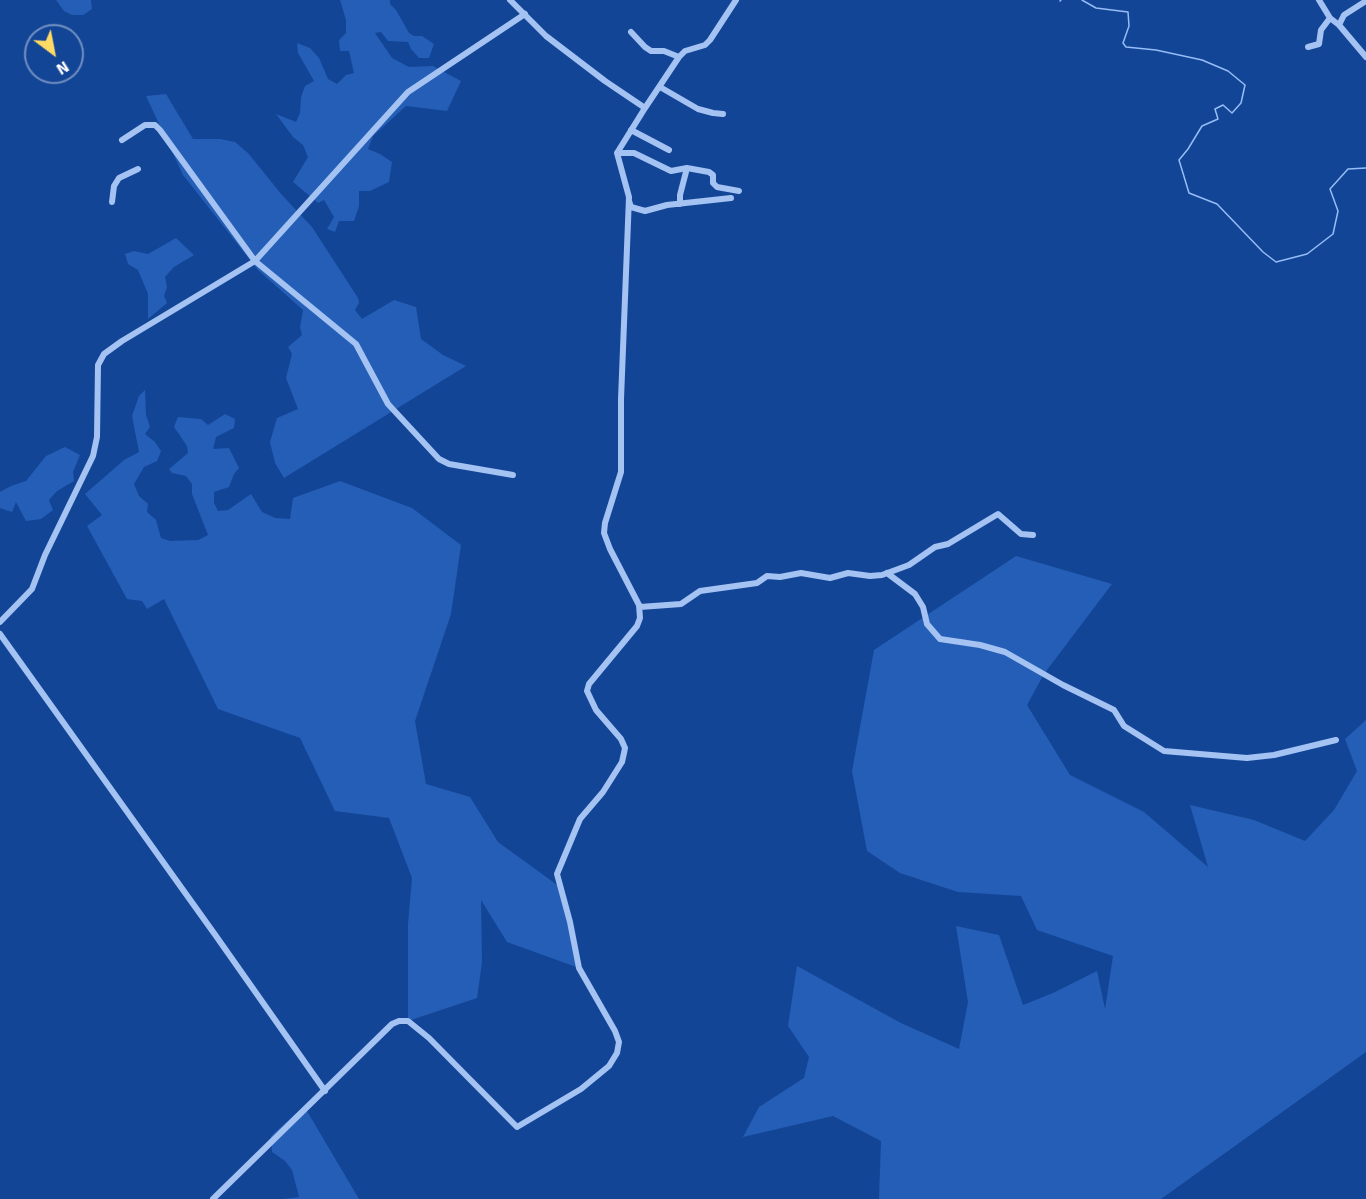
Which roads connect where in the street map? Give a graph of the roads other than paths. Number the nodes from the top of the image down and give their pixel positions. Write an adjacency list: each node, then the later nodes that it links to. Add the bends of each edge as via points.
1 (510, 0): 5 (street)
2 (736, 0): 10 (street, via 705,45)
3 (1319, 0): 6 (street)
4 (1366, 1): 7 (street, via 1344,15)
5 (525, 14): 13 (street, via 546,36); 26 (street, via 408,92)
6 (1330, 18): 7 (street); 9 (street, via 1319,44)
7 (1339, 25): 11 (street)
8 (631, 32): 10 (street, via 645,48)
9 (1308, 47)
10 (679, 57): 12 (street)
11 (1366, 57)
12 (660, 87): 13 (street); 14 (street, via 698,109)
13 (645, 108): 15 (street)
14 (723, 114)
15 (631, 130): 17 (street); 18 (street)
16 (122, 140): 26 (street, via 145,125 155,125)
17 (669, 150)
18 (617, 153): 19 (street, via 634,153 671,171); 22 (street)
19 (687, 168): 21 (street, via 709,172 717,187); 25 (street)
20 (138, 169): 24 (street, via 118,178)
21 (739, 191)
22 (628, 197): 25 (street, via 631,207 645,211); 30 (street, via 621,472 604,536)
23 (731, 198): 25 (street)
24 (112, 202)
25 (680, 204)
26 (255, 261): 27 (street, via 356,344 388,404 439,459); 31 (street, via 104,354 98,365 93,456 32,589)
27 (513, 475)
28 (1033, 536): 29 (street, via 1021,534 998,514 909,565)
29 (887, 573): 30 (street, via 848,573 831,578 801,573 770,576 757,583 700,591 681,604); 33 (street, via 915,594 927,624 940,639 1005,652 1114,710 1124,726 1164,751 1246,758)
30 (640, 607): 34 (street, via 637,626 587,688 599,714 624,744 624,757 603,792 580,819 556,874 579,968 617,1036 615,1058 581,1089 517,1127 429,1038 402,1020 392,1024)
31 (0, 622)
32 (0, 634): 34 (street)
33 (1336, 740)
34 (325, 1091): 35 (street)
35 (213, 1199)

